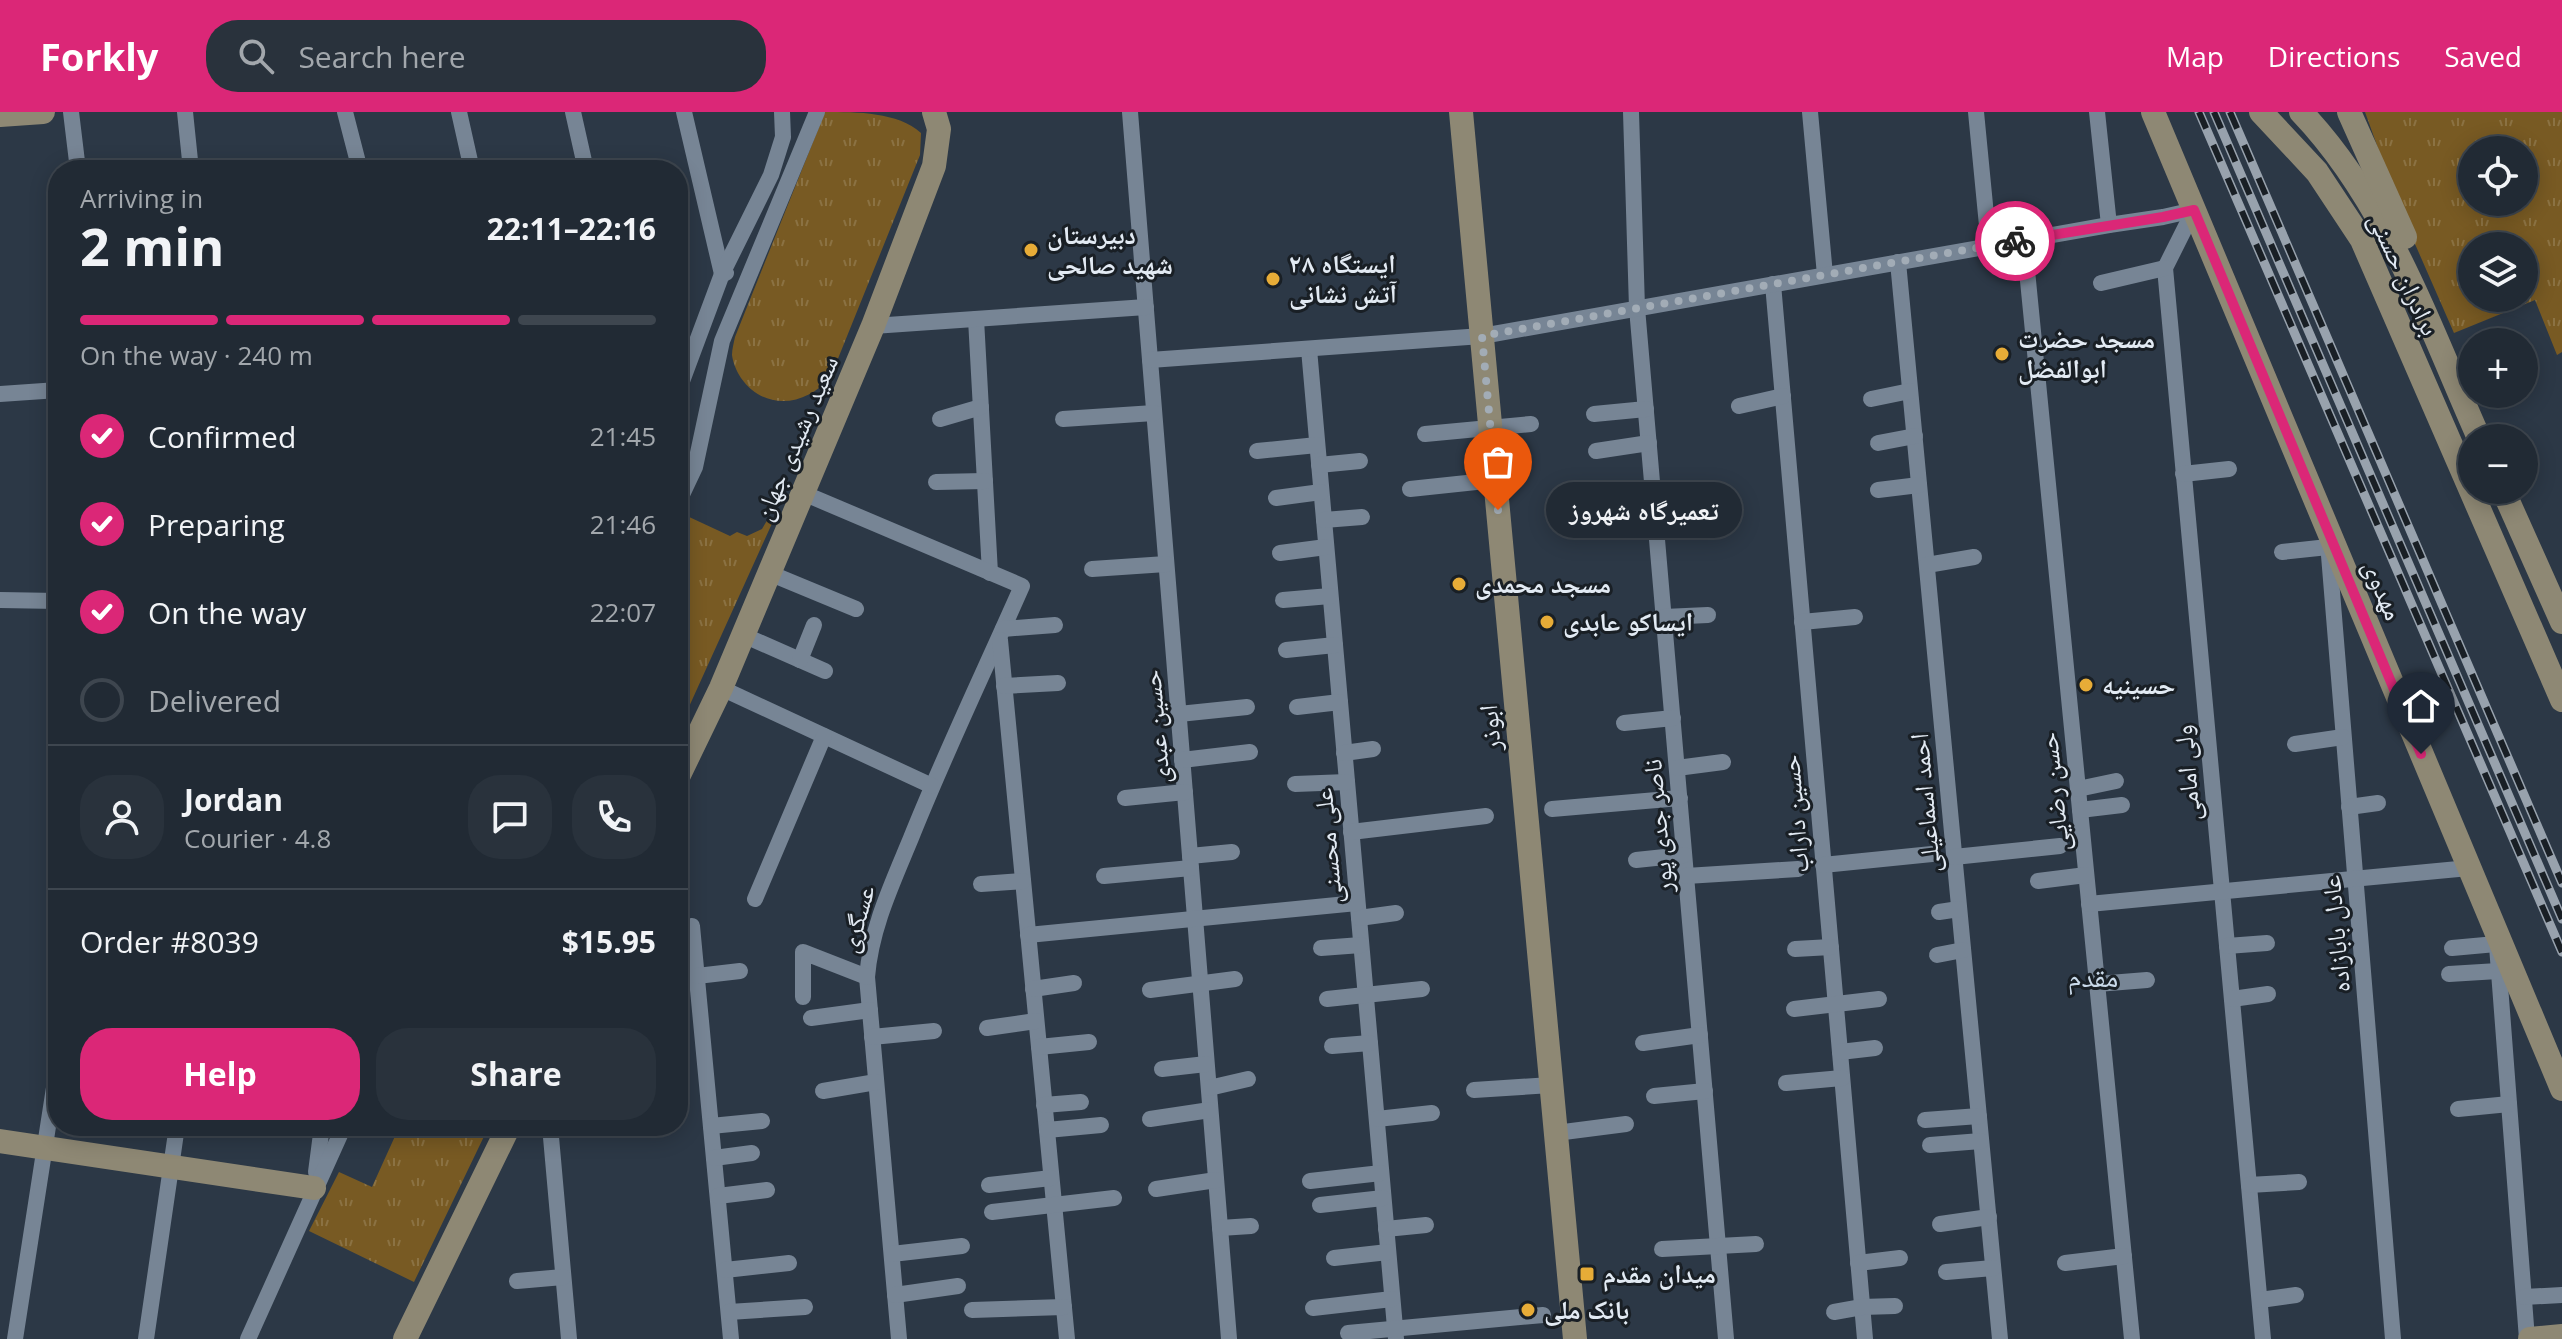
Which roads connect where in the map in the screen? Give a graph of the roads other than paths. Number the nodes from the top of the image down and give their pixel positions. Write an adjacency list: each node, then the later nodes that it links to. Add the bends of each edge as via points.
1 (43, 112): 21 (street)
2 (71, 112): 22 (street)
3 (185, 112): 23 (street)
4 (345, 112): 24 (street)
5 (459, 112): 25 (street)
6 (573, 112): 26 (street)
7 (684, 112): 34 (street)
8 (782, 112): 34 (street, via 783,137 771,175)
9 (817, 112): 32 (street)
10 (934, 112): 41 (street, سعید رشیدی جهان, via 939,129 934,166)
11 (1130, 112): 38 (street, حسین عبدی)
12 (1461, 112): 42 (street, ابوذر)
13 (1631, 112): 39 (street, ناصر جدی پور)
14 (1810, 112): 35 (street)
15 (1976, 112): 30 (street)
16 (2097, 112): 28 (street)
17 (2153, 112): 27 (street, مهدوی)
18 (2261, 112): 121 (street, برادران حسنی, via 2317,172 2362,240)
19 (2301, 112): 60 (street, برادران حسنی, via 2332,147 2387,232)
20 (2349, 112): 44 (street)
21 (0, 115)
22 (77, 160)
23 (190, 160)
24 (357, 160)
25 (470, 160)
26 (584, 160)
27 (2194, 210): 28 (street); 33 (street); 89 (street, مهدوی)
28 (2109, 225): 29 (street)
29 (2024, 240): 30 (street); 142 (street, حسن رضایی)
30 (1989, 246): 31 (street)
31 (1898, 262): 35 (street); 48 (street, احمد اسماعیلی)
32 (751, 268): 34 (street); 75 (street, via 722,341)
33 (2165, 268): 36 (street); 72 (street, ولی امامی)
34 (722, 274): 46 (street)
35 (1825, 275): 37 (street)
36 (2101, 283)
37 (1773, 284): 39 (street); 50 (street, حسین داراب)
38 (1146, 307): 40 (street); 45 (street, حسین عبدی)
39 (1637, 308): 42 (street); 54 (street, ناصر جدی پور)
40 (976, 319): 41 (street); 53 (street)
41 (873, 326): 81 (street, سعید رشیدی جهان)
42 (1482, 336): 43 (street); 61 (street, ابوذر)
43 (1309, 349): 45 (street); 66 (street, علی محسنی)
44 (2458, 357)
45 (1150, 360): 55 (street, حسین عبدی)
46 (688, 365)
47 (48, 391): 49 (street)
48 (1910, 391): 51 (street); 63 (street, احمد اسماعیلی)
49 (0, 394)
50 (1783, 396): 52 (street); 108 (street, حسین داراب)
51 (1871, 399)
52 (1739, 406)
53 (981, 407): 57 (street); 74 (street)
54 (1646, 409): 56 (street); 64 (street, ناصر جدی پور)
55 (1154, 413): 58 (street); 94 (street, حسین عبدی)
56 (1594, 414)
57 (940, 419)
58 (1063, 419)
59 (1531, 424): 61 (street)
60 (2473, 424)
61 (1491, 429): 62 (street); 73 (street, ابوذر)
62 (1425, 434)
63 (1915, 436): 65 (street); 77 (street, احمد اسماعیلی)
64 (1649, 443): 68 (street); 85 (street, ناصر جدی پور)
65 (1878, 443)
66 (1317, 445): 67 (street); 70 (street, علی محسنی)
67 (1257, 451)
68 (1596, 451)
69 (1360, 461): 70 (street)
70 (1319, 465): 80 (street, علی محسنی)
71 (2229, 469): 72 (street)
72 (2183, 474): 170 (street, ولی امامی)
73 (1495, 480): 78 (street); 231 (street, ابوذر)
74 (985, 481): 76 (street); 98 (street)
75 (688, 482)
76 (936, 482)
77 (1919, 485): 79 (street); 95 (street, احمد اسماعیلی)
78 (1410, 489)
79 (1878, 490)
80 (1321, 492): 82 (street); 88 (street, علی محسنی)
81 (803, 493): 97 (street, سعید رشیدی جهان); 98 (street)
82 (1276, 498)
83 (2509, 504): 109 (street)
84 (2523, 504): 99 (street)
85 (1655, 513): 87 (street); 106 (street, ناصر جدی پور)
86 (1362, 517): 88 (street)
87 (1609, 518)
88 (1324, 520): 90 (street, علی محسنی)
89 (2327, 536): 91 (street); 129 (street, عادل بابازاده); 161 (street, مهدوی)
90 (1326, 547): 92 (street); 100 (street, علی محسنی)
91 (2282, 552)
92 (1280, 553)
93 (1974, 557): 95 (street)
94 (1166, 564): 96 (street); 125 (street, حسین عبدی)
95 (1927, 565): 157 (street, احمد اسماعیلی)
96 (1092, 569)
97 (769, 573): 104 (street); 113 (street, سعید رشیدی جهان)
98 (990, 573): 112 (street, عسگری, via 1022,586)
99 (2562, 592)
100 (1330, 596): 102 (street); 114 (street, علی محسنی)
101 (0, 600): 103 (street)
102 (1283, 600)
103 (48, 601)
104 (856, 609)
105 (1708, 615): 106 (street)
106 (1664, 617): 126 (street, ناصر جدی پور)
107 (1855, 617): 108 (street)
108 (1802, 622): 160 (street, حسین داراب)
109 (2562, 622)
110 (814, 625): 116 (street)
111 (1055, 625): 112 (street)
112 (1001, 634): 119 (street); 141 (street, عسگری)
113 (743, 635): 116 (street); 120 (street, سعید رشیدی جهان)
114 (1335, 645): 115 (street); 122 (street, علی محسنی)
115 (1286, 650)
116 (800, 660): 117 (street)
117 (825, 671)
118 (1058, 683): 119 (street)
119 (1004, 686): 167 (street)
120 (721, 688): 128 (street); 134 (street, سعید رشیدی جهان)
121 (2562, 700)
122 (1340, 702): 124 (street); 133 (street, علی محسنی)
123 (1247, 707): 125 (street)
124 (1297, 707)
125 (1179, 714): 135 (street, حسین عبدی)
126 (1673, 718): 127 (street); 137 (street, ناصر جدی پور)
127 (1624, 723)
128 (824, 736): 141 (street); 171 (street)
129 (2343, 737): 130 (street); 148 (street, عادل بابازاده)
130 (2295, 744)
131 (1373, 749): 133 (street)
132 (1250, 752): 135 (street)
133 (1344, 753): 139 (street, علی محسنی)
134 (688, 756)
135 (1182, 760): 143 (street, حسین عبدی)
136 (1723, 762): 137 (street)
137 (1677, 768): 145 (street, ناصر جدی پور)
138 (2116, 781): 142 (street)
139 (1347, 782): 140 (street); 152 (street, علی محسنی)
140 (1295, 784)
141 (932, 786): 194 (street, عسگری, via 881,910)
142 (2078, 789): 150 (street, حسن رضایی)
143 (1185, 792): 144 (street); 159 (street, حسین عبدی)
144 (1125, 798)
145 (1680, 798): 149 (street); 156 (street, ناصر جدی پور)
146 (2378, 803): 148 (street)
147 (2122, 805): 150 (street)
148 (2349, 807): 166 (street, عادل بابازاده)
149 (1552, 809)
150 (2080, 810): 163 (street, حسن رضایی)
151 (1486, 816): 152 (street)
152 (1351, 832): 174 (street, علی محسنی)
153 (2060, 846): 157 (street)
154 (1232, 852): 159 (street)
155 (1932, 854): 160 (street)
156 (1684, 855): 158 (street); 165 (street, ناصر جدی پور)
157 (1954, 857): 173 (street, احمد اسماعیلی)
158 (1636, 860)
159 (1190, 862): 164 (street); 177 (street, حسین عبدی)
160 (1823, 865): 184 (street, حسین داراب)
161 (2469, 868): 166 (street); 180 (street, مهدوی)
162 (1798, 869): 165 (street)
163 (2086, 875): 168 (street); 172 (street, حسن رضایی)
164 (1104, 876)
165 (1686, 876): 216 (street, ناصر جدی پور)
166 (2355, 879): 170 (street); 340 (street, عادل بابازاده)
167 (1023, 881): 169 (street); 179 (street)
168 (2038, 881)
169 (981, 884)
170 (2222, 892): 172 (street); 183 (street, ولی امامی)
171 (755, 899)
172 (2089, 904): 199 (street, حسن رضایی)
173 (1959, 909): 175 (street); 188 (street, احمد اسماعیلی)
174 (1358, 911): 176 (street); 177 (street); 182 (street, علی محسنی)
175 (1939, 912)
176 (1396, 913)
177 (1195, 918): 179 (street); 198 (street, حسین عبدی)
178 (692, 926): 193 (street)
179 (1028, 935): 200 (street)
180 (2496, 938): 186 (street); 191 (street); 233 (street, مهدوی)
181 (2267, 943): 183 (street)
182 (1361, 945): 185 (street); 204 (street, علی محسنی)
183 (2227, 946): 208 (street, ولی امامی)
184 (1831, 947): 187 (street); 209 (street, حسین داراب)
185 (1321, 948)
186 (2452, 948)
187 (1795, 949)
188 (1963, 950): 189 (street); 244 (street, احمد اسماعیلی)
189 (1937, 955)
190 (740, 971): 193 (street)
191 (2498, 971): 192 (street); 239 (street)
192 (2449, 974)
193 (697, 976): 251 (street)
194 (867, 977): 205 (street, via 803,952); 211 (street, عسگری)
195 (1235, 979): 198 (street)
196 (2147, 980): 199 (street)
197 (1074, 983): 200 (street)
198 (1200, 983): 202 (street); 225 (street, حسین عبدی)
199 (2097, 984): 295 (street, حسن رضایی)
200 (1033, 989): 213 (street)
201 (1422, 989): 204 (street)
202 (1150, 990)
203 (2268, 994): 208 (street)
204 (1366, 996): 206 (street); 219 (street, علی محسنی)
205 (803, 997)
206 (1327, 999)
207 (1879, 999): 209 (street)
208 (2232, 999): 273 (street, ولی امامی)
209 (1835, 1003): 210 (street); 224 (street, حسین داراب)
210 (1794, 1009)
211 (870, 1010): 212 (street); 217 (street, عسگری)
212 (811, 1018)
213 (1036, 1021): 214 (street); 222 (street)
214 (987, 1028)
215 (934, 1031): 217 (street)
216 (1700, 1035): 220 (street); 236 (street, ناصر جدی پور)
217 (872, 1037): 229 (street, عسگری)
218 (1089, 1042): 222 (street)
219 (1370, 1043): 221 (street); 246 (street, علی محسنی)
220 (1643, 1043)
221 (1332, 1046)
222 (1039, 1047): 240 (street)
223 (1875, 1048): 224 (street)
224 (1840, 1052): 227 (street, حسین داراب)
225 (1206, 1064): 226 (street); 232 (street, حسین عبدی)
226 (1162, 1069)
227 (1842, 1078): 230 (street); 299 (street, حسین داراب)
228 (1248, 1079): 232 (street)
229 (876, 1082): 235 (street); 294 (street, عسگری)
230 (1786, 1083)
231 (1551, 1085): 234 (street); 254 (street, ابوذر)
232 (1209, 1088): 242 (street, حسین عبدی)
233 (2562, 1089)
234 (1474, 1090)
235 (823, 1091)
236 (1705, 1091): 237 (street); 291 (street, ناصر جدی پور)
237 (1654, 1096)
238 (1081, 1102): 240 (street)
239 (2509, 1104): 241 (street); 310 (street)
240 (1044, 1105): 253 (street)
241 (2458, 1109)
242 (1210, 1110): 245 (street); 269 (street, حسین عبدی)
243 (1432, 1113): 246 (street)
244 (1979, 1116): 247 (street); 261 (street, احمد اسماعیلی)
245 (1150, 1119)
246 (1377, 1119): 267 (street, علی محسنی)
247 (1925, 1120)
248 (762, 1121): 251 (street)
249 (1626, 1124): 254 (street)
250 (1101, 1125): 253 (street)
251 (711, 1126): 265 (street)
252 (48, 1128): 263 (street)
253 (1047, 1130): 268 (street)
254 (1556, 1133): 334 (street, ابوذر)
255 (176, 1136): 266 (street)
256 (321, 1136): 274 (street)
257 (339, 1136): 274 (street)
258 (504, 1136): 324 (street)
259 (551, 1136): 304 (street)
260 (0, 1141): 263 (street)
261 (1981, 1141): 262 (street); 283 (street, احمد اسماعیلی)
262 (1930, 1145)
263 (45, 1148): 266 (street); 326 (street)
264 (752, 1153): 265 (street)
265 (714, 1158): 277 (street)
266 (171, 1167): 274 (street); 327 (street)
267 (1381, 1173): 270 (street); 279 (street, علی محسنی)
268 (1051, 1178): 272 (street); 281 (street)
269 (1216, 1180): 275 (street); 287 (street, حسین عبدی)
270 (1310, 1181)
271 (2299, 1182): 273 (street)
272 (989, 1185)
273 (2249, 1185): 312 (street, ولی امامی)
274 (314, 1188): 328 (street)
275 (1156, 1189)
276 (767, 1190): 277 (street)
277 (718, 1196): 302 (street)
278 (1114, 1198): 281 (street)
279 (1383, 1198): 280 (street); 288 (street, علی محسنی)
280 (1320, 1205)
281 (1054, 1207): 282 (street); 315 (street)
282 (992, 1212)
283 (1989, 1217): 284 (street); 301 (street, احمد اسماعیلی)
284 (1940, 1224)
285 (1426, 1225): 288 (street)
286 (1251, 1226): 287 (street)
287 (1220, 1228): 333 (street, حسین عبدی)
288 (1386, 1229): 293 (street, علی محسنی)
289 (1756, 1244): 291 (street)
290 (962, 1246): 294 (street)
291 (1718, 1246): 292 (street); 335 (street, ناصر جدی پور)
292 (1662, 1249)
293 (1388, 1252): 296 (street); 311 (street, علی محسنی)
294 (892, 1254): 307 (street, عسگری)
295 (2124, 1256): 300 (street); 338 (street, حسن رضایی)
296 (1334, 1258)
297 (1900, 1258): 299 (street)
298 (789, 1263): 302 (street)
299 (1858, 1263): 316 (street, حسین داراب)
300 (2065, 1263)
301 (1993, 1268): 303 (street); 337 (street, احمد اسماعیلی)
302 (725, 1270): 319 (street)
303 (1946, 1272)
304 (563, 1277): 305 (street); 329 (street)
305 (517, 1281)
306 (958, 1286): 307 (street)
307 (895, 1295): 331 (street, عسگری)
308 (2296, 1295): 312 (street)
309 (2562, 1295): 310 (street)
310 (2524, 1297): 341 (street)
311 (1392, 1299): 317 (street); 323 (street, علی محسنی)
312 (2260, 1300): 339 (street, ولی امامی)
313 (1895, 1306): 316 (street)
314 (805, 1307): 319 (street)
315 (1064, 1307): 318 (street); 332 (street)
316 (1862, 1307): 320 (street); 336 (street, حسین داراب)
317 (1313, 1308)
318 (972, 1310)
319 (729, 1312): 330 (street)
320 (1834, 1312)
321 (1543, 1315): 323 (street)
322 (1348, 1333): 323 (street)
323 (1395, 1333)
324 (409, 1335)
325 (2562, 1336): 341 (street)
326 (15, 1339)
327 (146, 1339)
328 (248, 1339)
329 (569, 1339)
330 (731, 1339)
331 (896, 1339)
332 (1067, 1339)
333 (1229, 1339)
334 (1575, 1339)
335 (1726, 1339)
336 (1865, 1339)
337 (2000, 1339)
338 (2132, 1339)
339 (2263, 1339)
340 (2393, 1339)
341 (2529, 1339)

